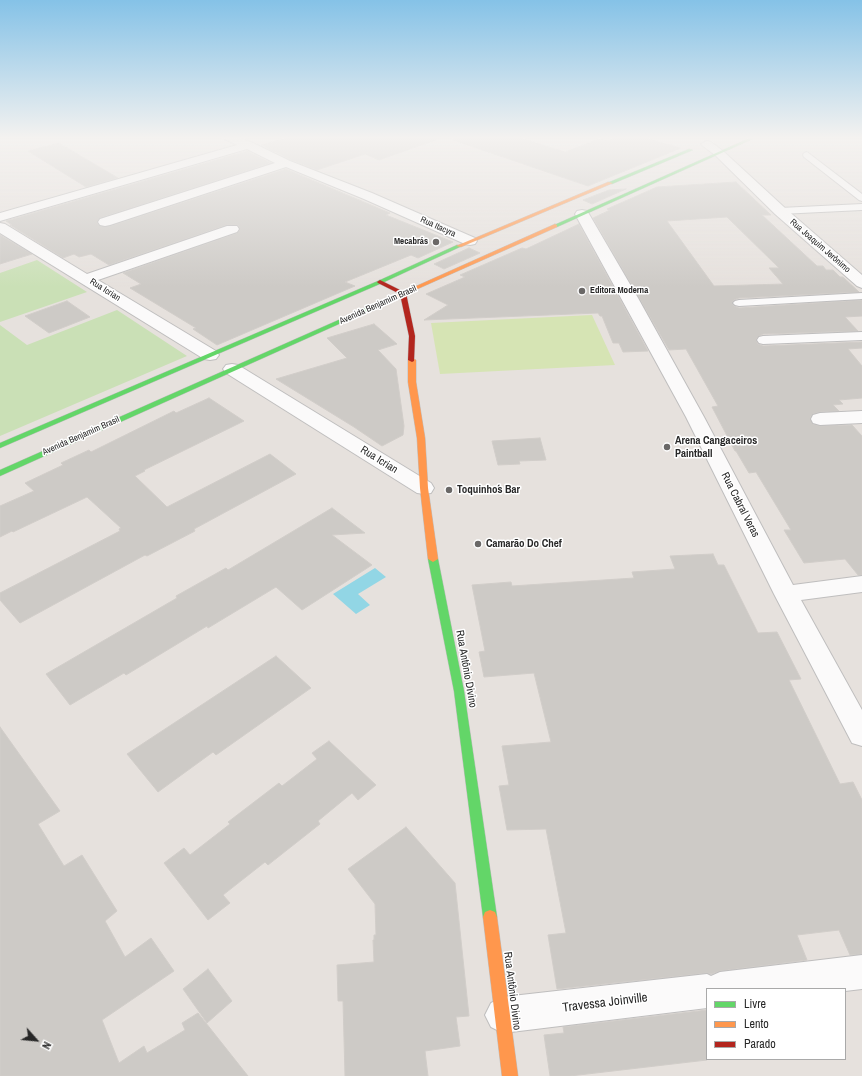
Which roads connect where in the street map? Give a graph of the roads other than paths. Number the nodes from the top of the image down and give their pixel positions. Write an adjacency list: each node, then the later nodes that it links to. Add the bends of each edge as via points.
1 (98, 187): 12 (street)
2 (212, 187): 13 (street)
3 (346, 187): 16 (street, Rua Itacyra)
4 (608, 187): 16 (main road, Avenida Benjamim Brasil)
5 (634, 187): 11 (main road, Avenida Benjamim Brasil)
6 (756, 187): 10 (street, Rua Joaquim Jerônimo)
7 (848, 187): 8 (lane)
8 (862, 198)
9 (862, 207): 10 (lane)
10 (780, 211): 19 (street, Rua Joaquim Jerônimo)
11 (582, 214): 20 (main road, Avenida Benjamim Brasil); 35 (street, Rua Cabral Veras, via 695,417)
12 (0, 217)
13 (105, 222)
14 (0, 227): 17 (street, Rua Icrian)
15 (232, 229): 17 (street)
16 (470, 241): 18 (main road, Avenida Benjamim Brasil)
17 (87, 279): 25 (street, Rua Icrian)
18 (380, 282): 20 (main road); 25 (main road, Avenida Benjamim Brasil)
19 (862, 283)
20 (403, 293): 26 (main road, Avenida Benjamim Brasil); 33 (main road, Rua Antônio Divino, via 412,336 412,382 421,438)
21 (862, 296): 22 (lane)
22 (739, 303)
23 (862, 336): 24 (lane)
24 (763, 340)
25 (210, 355): 29 (main road, Avenida Benjamim Brasil)
26 (232, 369): 30 (main road, Avenida Benjamim Brasil); 33 (street, Rua Icrian)
27 (862, 417): 28 (street)
28 (820, 419)
29 (48, 425): 30 (main road); 31 (main road, Avenida Benjamim Brasil)
30 (69, 442): 32 (main road, Avenida Benjamim Brasil)
31 (0, 446)
32 (0, 473)
33 (424, 488): 40 (main road, Rua Antônio Divino, via 434,571 459,691)
34 (862, 584): 35 (street)
35 (786, 594): 36 (street, Rua Cabral Veras)
36 (862, 735)
37 (862, 972): 38 (street)
38 (728, 988)
39 (706, 991): 40 (street, Travessa Joinville)
40 (504, 1016): 41 (main road, Rua Antônio Divino)
41 (510, 1076)

